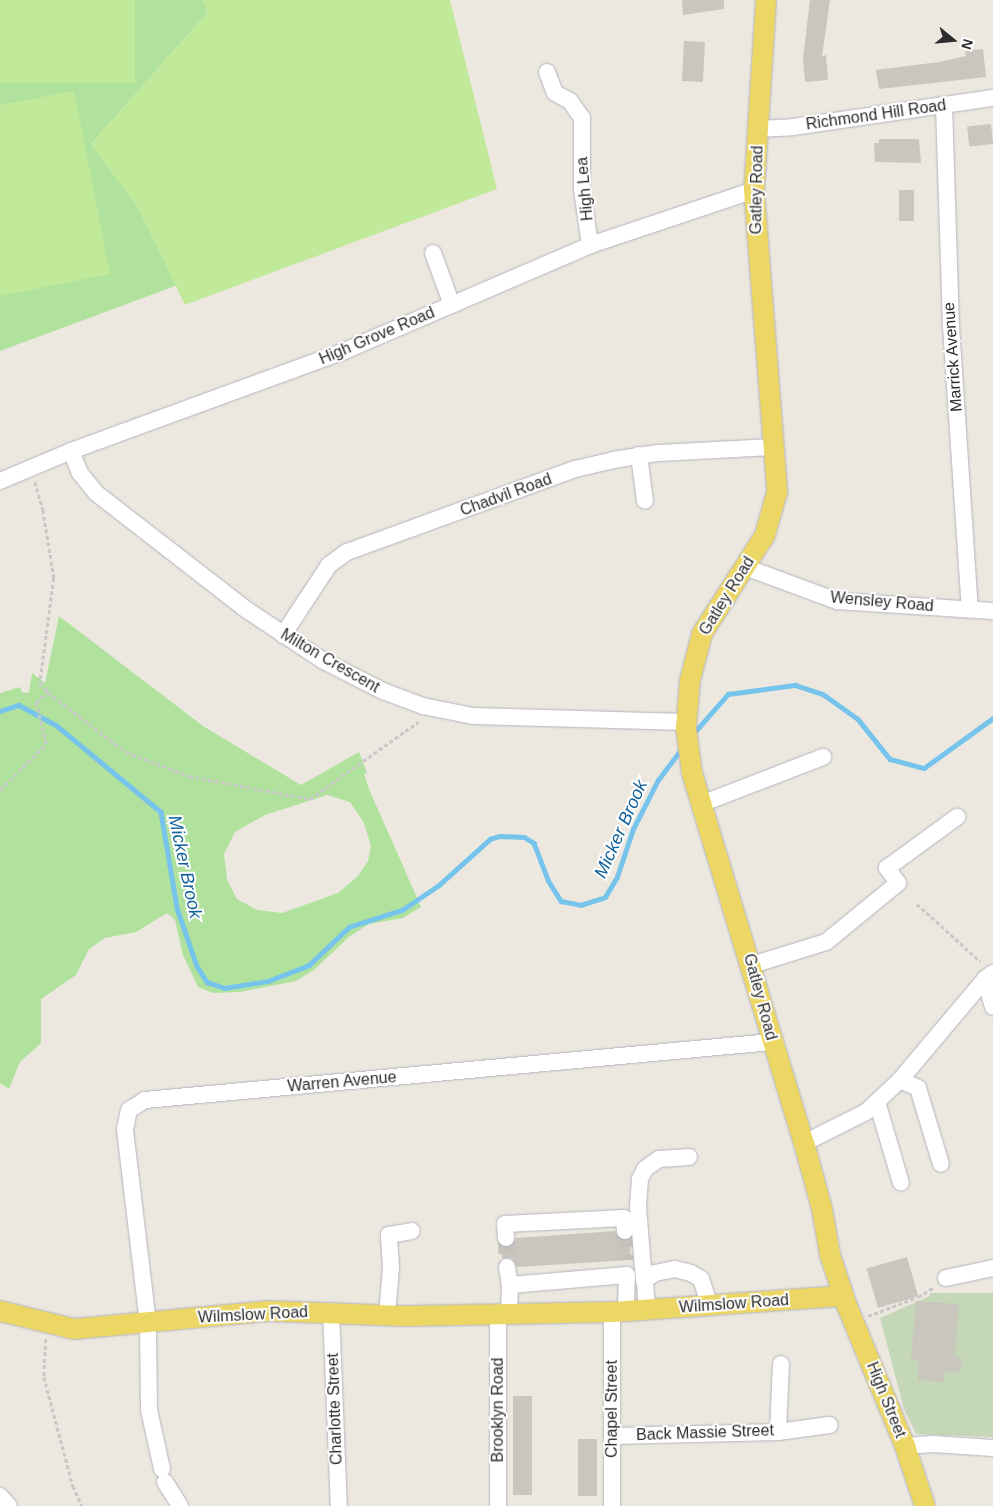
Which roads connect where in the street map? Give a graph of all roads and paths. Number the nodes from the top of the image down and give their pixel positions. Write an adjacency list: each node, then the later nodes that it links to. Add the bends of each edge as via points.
1 (766, 0): 5 (main road, Gatley Road)
2 (547, 72): 7 (street, High Lea, via 555,93 570,101 582,118 582,190)
3 (993, 98): 4 (street, Richmond Hill Road)
4 (944, 105): 5 (street, Richmond Hill Road, via 793,127); 17 (street, Marrick Avenue, via 951,326)
5 (758, 128): 6 (main road, Gatley Road)
6 (754, 190): 7 (street, High Grove Road); 10 (main road, Gatley Road)
7 (590, 245): 9 (street, High Grove Road)
8 (433, 253): 9 (street)
9 (452, 305): 11 (street, High Grove Road, via 342,352)
10 (774, 447): 12 (street, Chadvil Road); 16 (main road, Gatley Road, via 777,492 773,515)
11 (71, 451): 13 (street, High Grove Road); 19 (street, Milton Crescent, via 80,473 96,493)
12 (639, 455): 15 (street); 19 (street, Chadvil Road, via 575,469 346,552 329,565)
13 (30, 468): 14 (street, High Grove Road); 20 (path, via 43,510 54,578 40,683)
14 (0, 481)
15 (645, 501)
16 (745, 567): 17 (street, Wensley Road, via 837,601); 22 (main road, Gatley Road, via 702,634 690,680)
17 (970, 609): 18 (street, Wensley Road)
18 (993, 611)
19 (283, 635): 21 (street, Milton Crescent, via 353,678)
20 (48, 692): 21 (path, via 126,752 189,776 310,798); 24 (path, via 36,702 46,744)
21 (433, 709): 22 (street, Milton Crescent, via 473,716)
22 (686, 725): 25 (main road, Gatley Road, via 692,773)
23 (823, 757): 25 (street)
24 (0, 790)
25 (701, 804): 28 (main road, Gatley Road)
26 (957, 817): 28 (street, via 887,868 898,882 826,942)
27 (917, 904): 29 (path)
28 (752, 965): 31 (main road, Gatley Road)
29 (985, 977): 30 (street); 32 (street)
30 (993, 1007)
31 (772, 1042): 34 (main road, Gatley Road); 55 (street, Warren Avenue, via 145,1100 129,1110 125,1129)
32 (900, 1080): 33 (street); 36 (street, via 918,1088)
33 (877, 1102): 34 (street, via 866,1112); 37 (street)
34 (804, 1144): 46 (main road, Gatley Road)
35 (689, 1157): 44 (street, via 659,1159 645,1169 640,1179 638,1207)
36 (941, 1164)
37 (900, 1183)
38 (625, 1231): 40 (street, via 624,1218 505,1224)
39 (412, 1232): 52 (street, via 389,1235 391,1267)
40 (506, 1238)
41 (507, 1267): 45 (street)
42 (993, 1268): 43 (street)
43 (946, 1278): 56 (path, via 918,1297)
44 (644, 1281): 47 (street, via 655,1272 675,1269 691,1272 707,1289); 48 (street)
45 (510, 1285): 51 (street, via 626,1267); 53 (street)
46 (842, 1296): 47 (main road, Wilmslow Road); 56 (main road, High Street)
47 (710, 1306): 48 (main road, Wilmslow Road)
48 (647, 1310): 51 (main road, Wilmslow Road)
49 (0, 1311): 54 (main road, Wilmslow Road)
50 (331, 1311): 52 (main road, Wilmslow Road); 55 (main road, Wilmslow Road, via 268,1311); 67 (street, Charlotte Street)
51 (619, 1311): 53 (main road, Wilmslow Road); 60 (street, Chapel Street)
52 (387, 1314): 53 (main road, Wilmslow Road)
53 (504, 1314): 68 (street, Brooklyn Road)
54 (47, 1323): 55 (main road, Wilmslow Road, via 74,1329); 65 (path, via 44,1377 73,1486)
55 (148, 1323): 66 (street, Warren Avenue, via 149,1410 164,1475)
56 (853, 1323): 61 (main road, High Street)
57 (781, 1364): 59 (street)
58 (830, 1426): 59 (street, Back Massie Street)
59 (778, 1432): 60 (street, Back Massie Street)
60 (613, 1436): 69 (street, Chapel Street)
61 (905, 1446): 62 (street, via 933,1444); 70 (main road, High Street)
62 (993, 1448)
63 (0, 1496): 64 (street)
64 (9, 1506)
65 (82, 1506)
66 (180, 1506)
67 (338, 1506)
68 (498, 1506)
69 (612, 1506)
70 (925, 1506)

